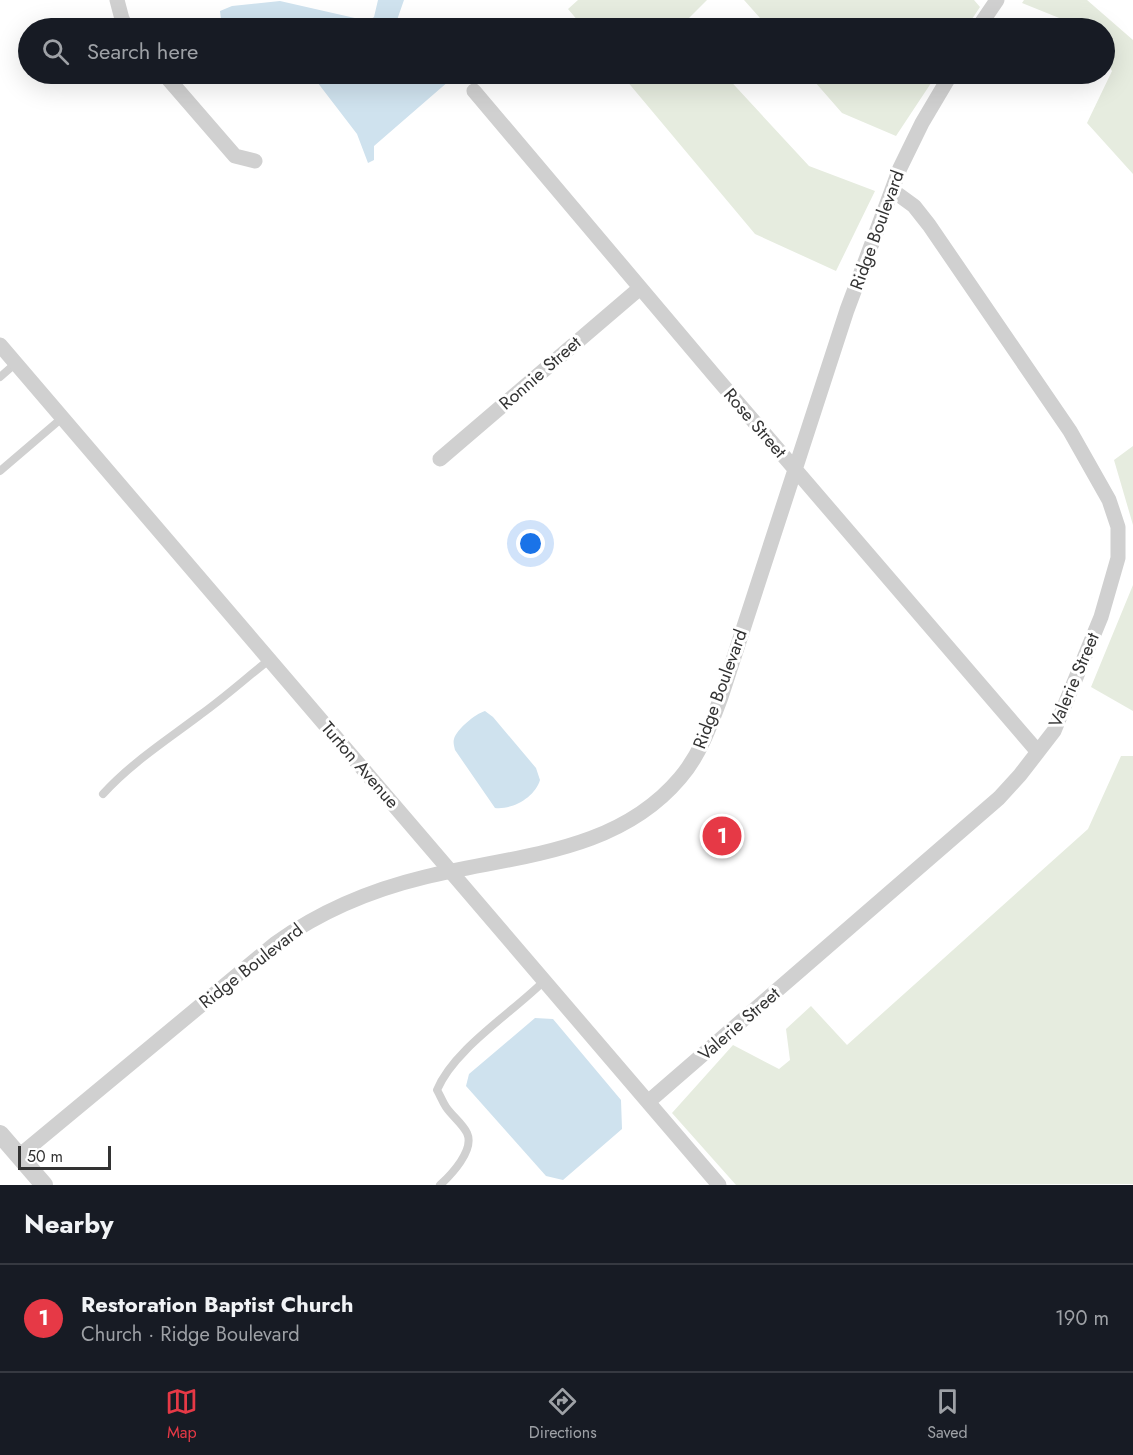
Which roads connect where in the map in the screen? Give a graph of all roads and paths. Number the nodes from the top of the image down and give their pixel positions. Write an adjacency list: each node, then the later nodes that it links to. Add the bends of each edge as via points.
1 (117, 0): 3 (street)
2 (997, 0): 4 (street)
3 (122, 18)
4 (985, 18)
5 (174, 84): 8 (street, via 235,156)
6 (945, 84): 9 (street, Ridge Boulevard, via 922,123)
7 (474, 92): 10 (street, Rose Street)
8 (255, 161)
9 (892, 190): 16 (street, Ridge Boulevard); 19 (street, Valerie Street, via 914,206 951,255 1070,431 1113,510 1118,527 1118,558 1101,616 1054,731)
10 (640, 288): 15 (street, Ronnie Street); 16 (street, Rose Street)
11 (0, 345): 12 (street, Turton Avenue)
12 (15, 363): 13 (lane); 14 (street, Turton Avenue)
13 (0, 377)
14 (62, 418): 17 (lane); 18 (street, Turton Avenue)
15 (440, 459)
16 (795, 468): 19 (street, Rose Street); 21 (street, Ridge Boulevard, via 721,697 695,758 680,779 642,813 592,840)
17 (0, 471)
18 (269, 660): 20 (lane, via 113,782); 21 (street, Turton Avenue)
19 (1038, 752): 23 (street, Valerie Street, via 999,798)
20 (103, 794)
21 (452, 872): 22 (street, Turton Avenue); 25 (street, Ridge Boulevard, via 348,901 300,926)
22 (544, 981): 23 (street, Turton Avenue); 28 (lane, via 443,1076 437,1090 468,1134 468,1144 458,1166)
23 (648, 1102): 26 (street, Turton Avenue)
24 (0, 1134): 25 (street)
25 (19, 1156): 27 (street)
26 (715, 1183)
27 (44, 1185)
28 (440, 1185)

